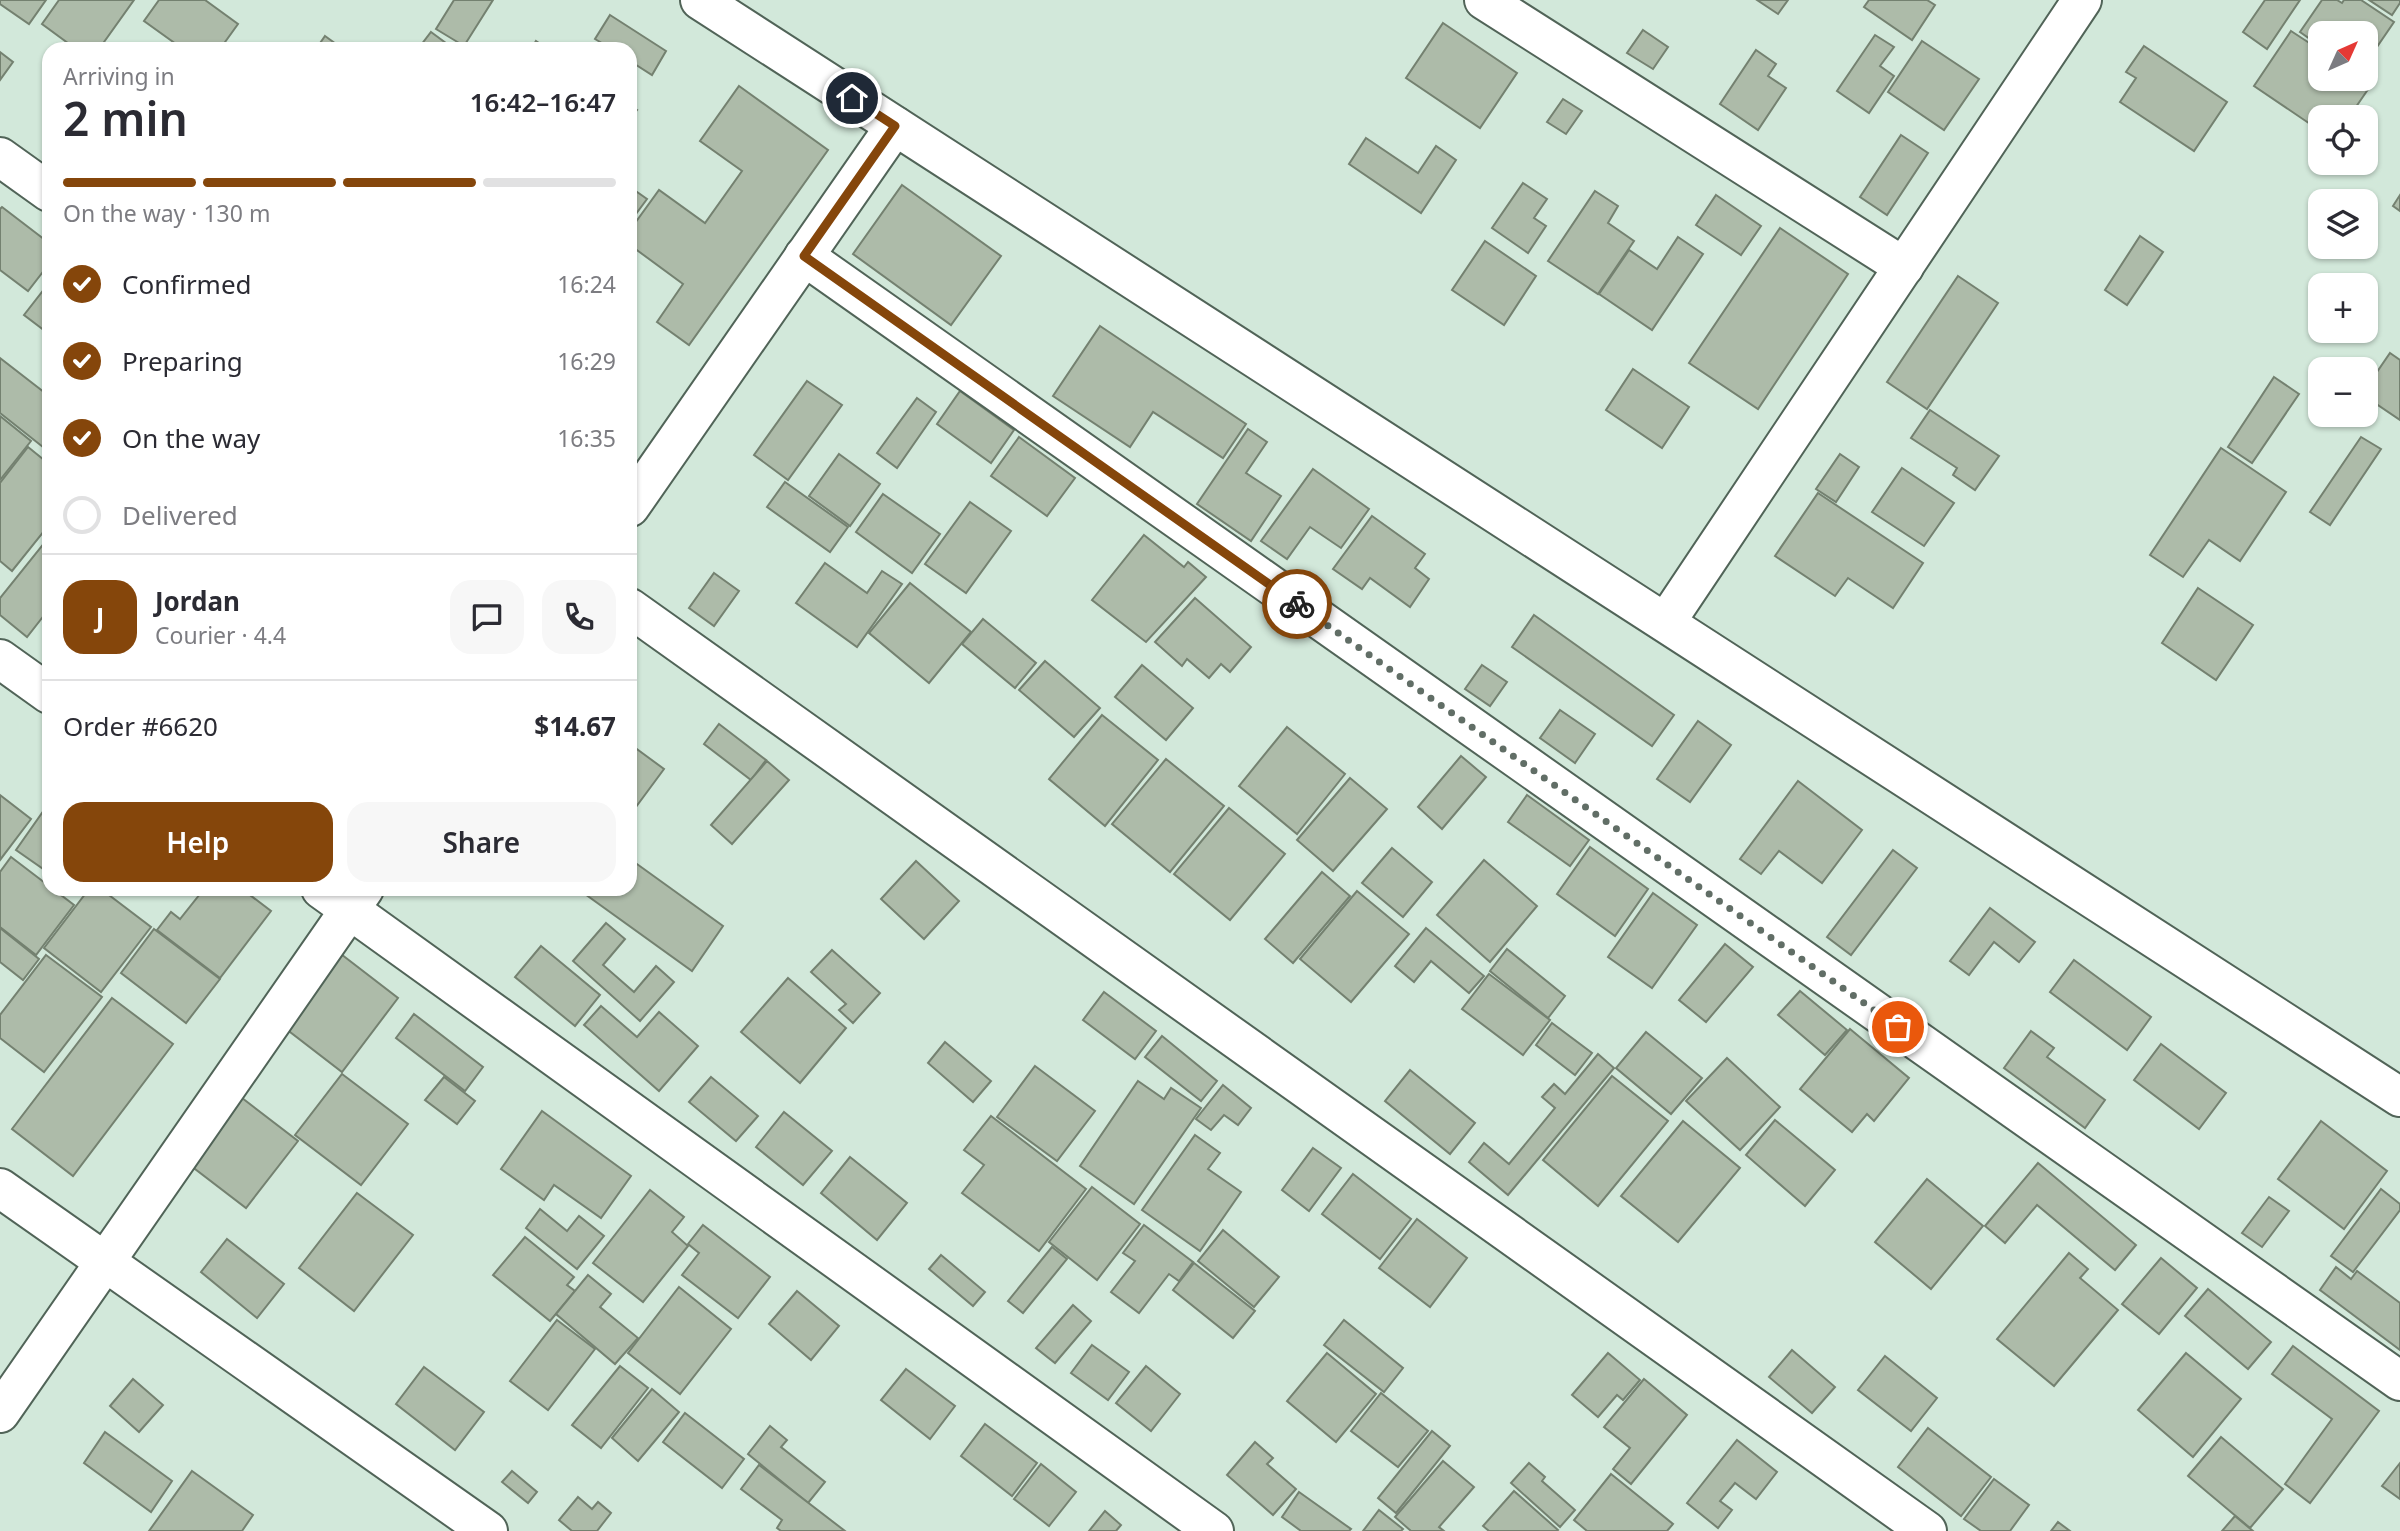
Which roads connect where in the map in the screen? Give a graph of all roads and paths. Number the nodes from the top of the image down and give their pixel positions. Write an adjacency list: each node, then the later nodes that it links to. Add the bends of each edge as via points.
1 (700, 0): 4 (street)
2 (1484, 0): 8 (street)
3 (2082, 0): 8 (street)
4 (895, 126): 7 (street); 11 (street)
5 (0, 157): 6 (street)
6 (42, 187)
7 (804, 256): 9 (street); 18 (street)
8 (1904, 267): 11 (street)
9 (637, 497)
10 (637, 613): 22 (street)
11 (1666, 622): 15 (street)
12 (0, 659): 13 (street)
13 (42, 689)
14 (345, 896): 17 (street); 21 (street)
15 (2400, 1097)
16 (0, 1188): 17 (street)
17 (105, 1262): 19 (street); 20 (street)
18 (2400, 1381)
19 (0, 1413)
20 (488, 1531)
21 (1214, 1531)
22 (1927, 1531)

